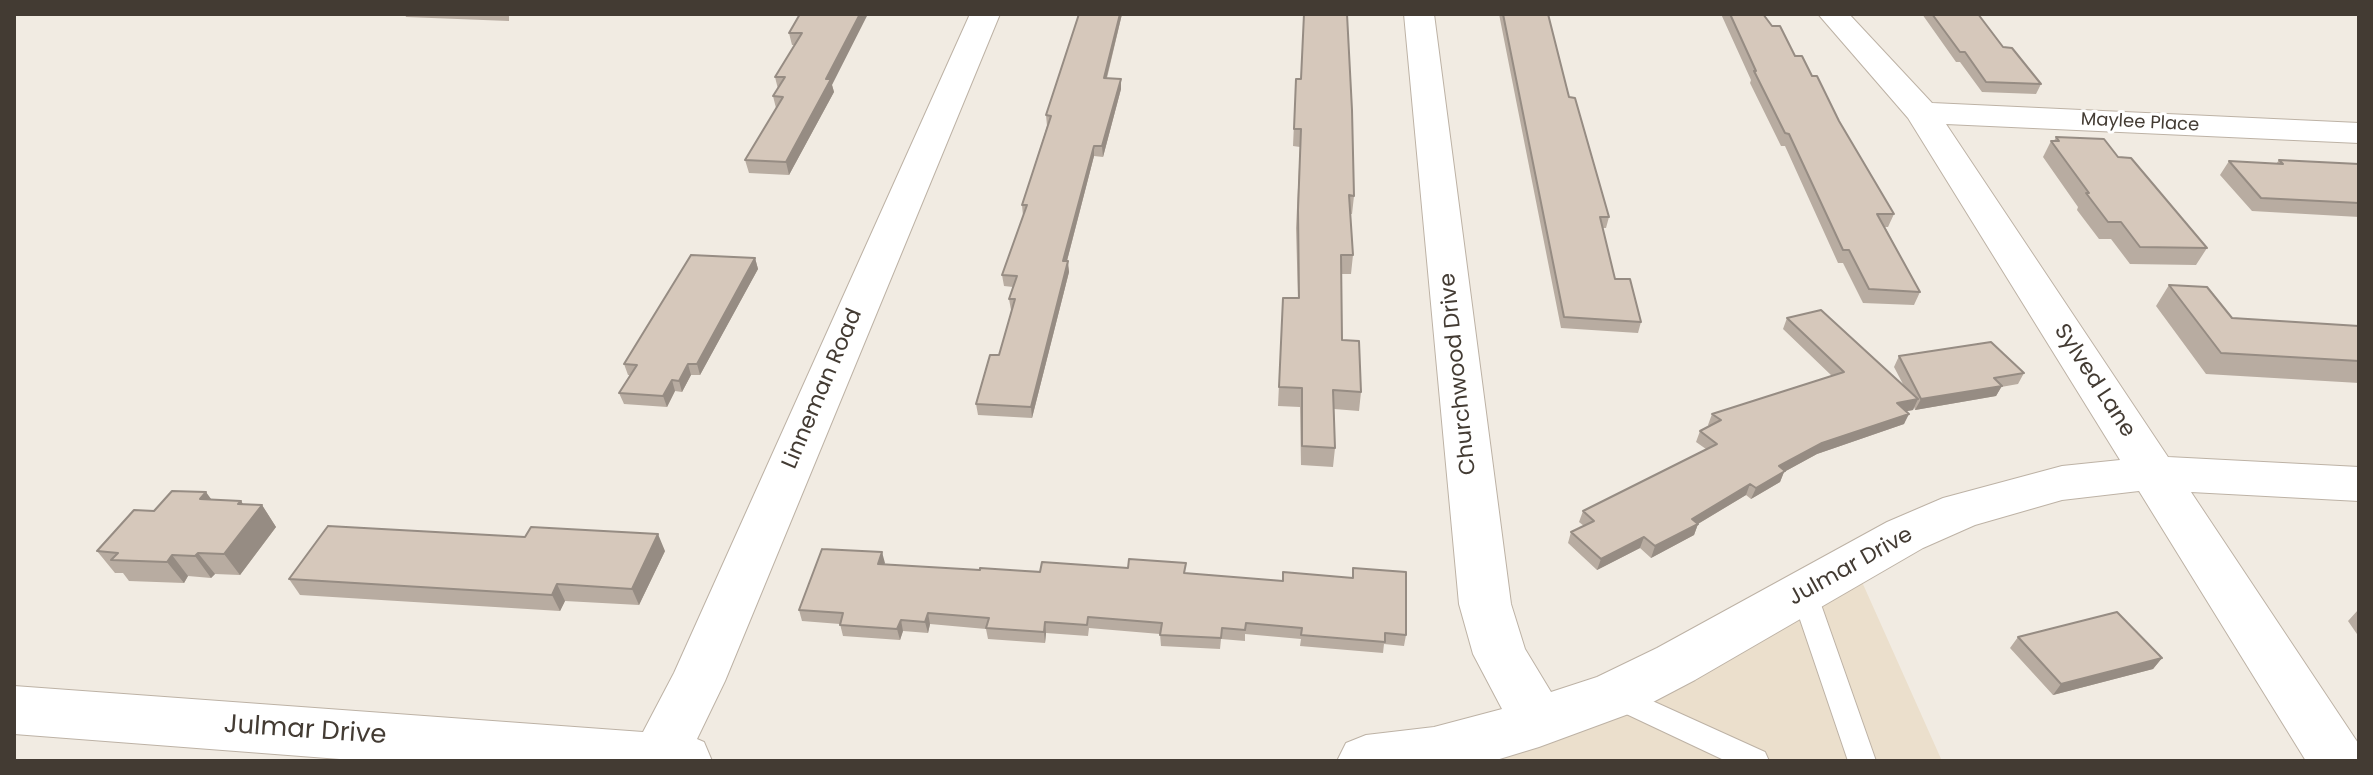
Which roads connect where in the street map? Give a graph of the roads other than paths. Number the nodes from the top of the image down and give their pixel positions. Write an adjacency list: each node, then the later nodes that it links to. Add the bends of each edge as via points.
1 (985, 14): 12 (street, Linneman Road, via 698,681)
2 (1419, 14): 11 (street, Churchwood Drive, via 1485,604 1500,654)
3 (1833, 14): 4 (street, Sylved Lane)
4 (1922, 113): 5 (street, Maylee Place); 6 (street, Sylved Lane)
5 (2359, 133)
6 (2152, 473): 7 (street, Julmar Drive); 8 (street, Julmar Drive, via 2062,483 1960,511 1905,535); 16 (street, Sylved Lane)
7 (2359, 484)
8 (1804, 593): 9 (street, Julmar Drive); 15 (lane)
9 (1614, 695): 11 (street, Julmar Drive); 14 (lane)
10 (14, 710): 12 (street, Julmar Drive)
11 (1539, 723): 13 (street, Julmar Drive, via 1434,752)
12 (669, 760)
13 (1366, 761)
14 (1755, 761)
15 (1862, 761)
16 (2338, 761)

